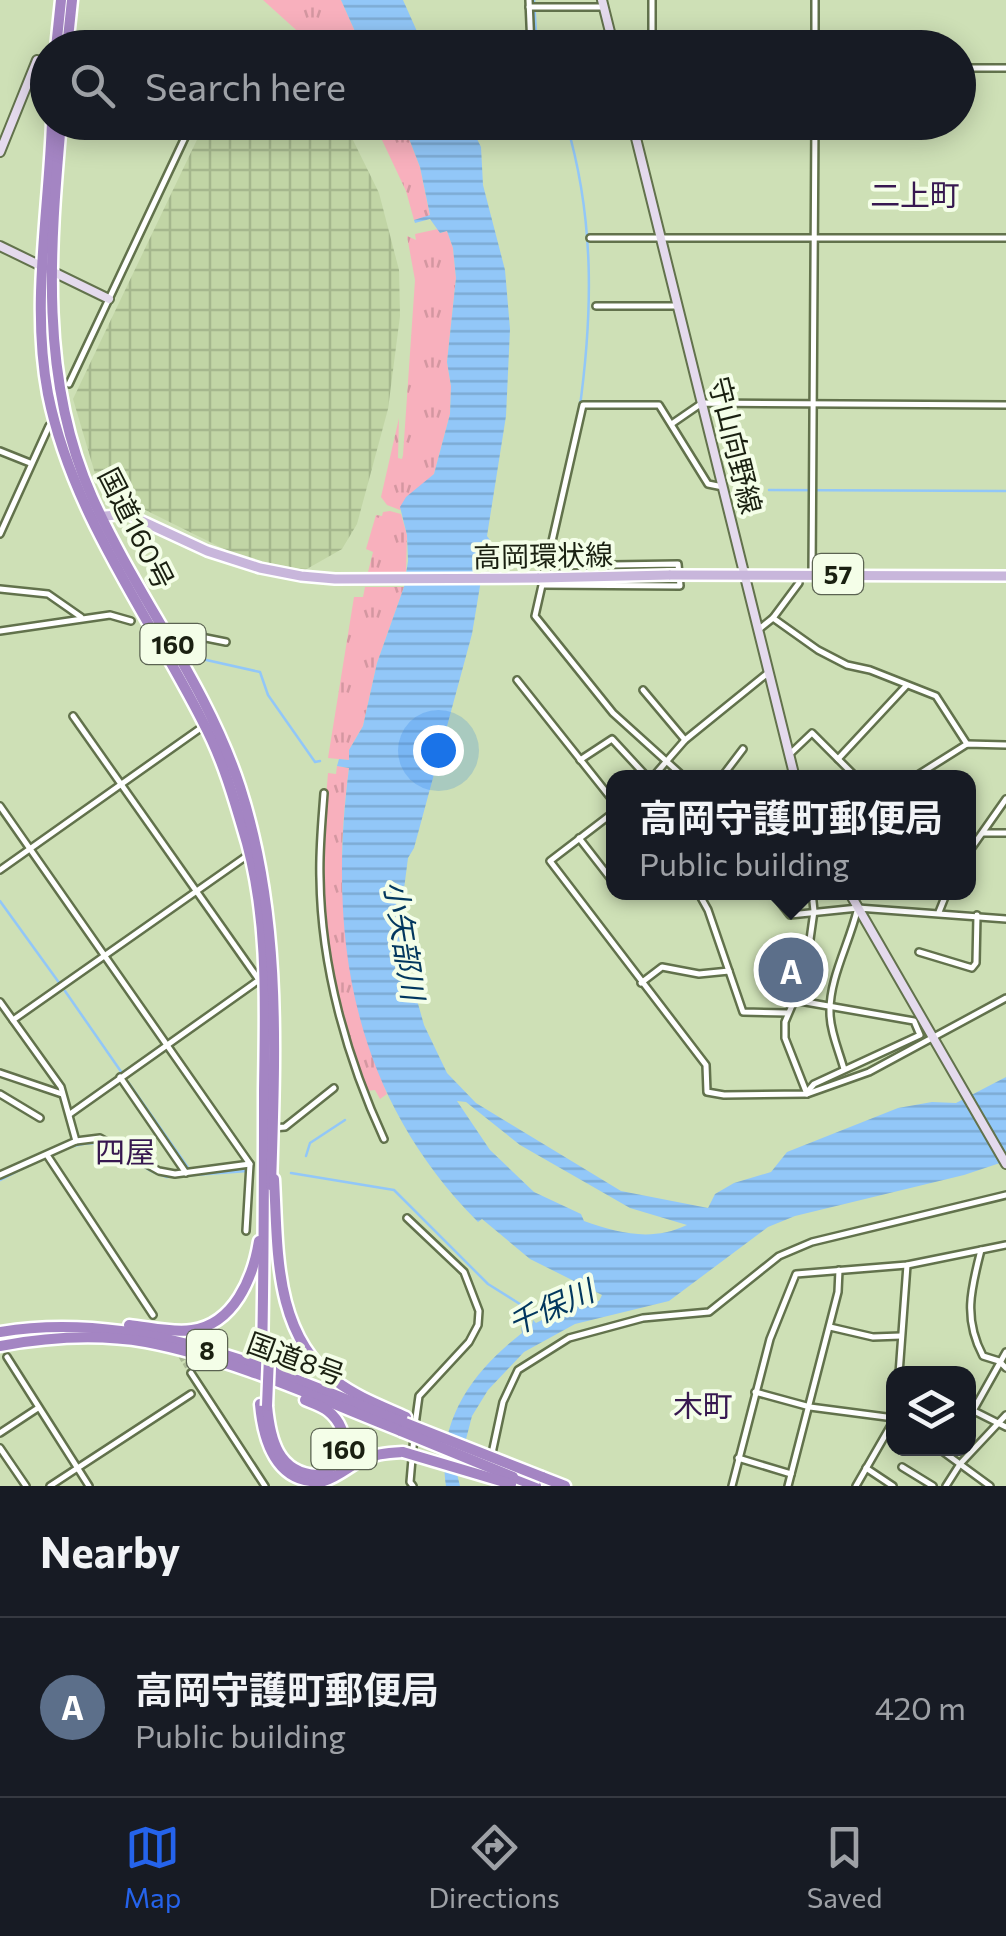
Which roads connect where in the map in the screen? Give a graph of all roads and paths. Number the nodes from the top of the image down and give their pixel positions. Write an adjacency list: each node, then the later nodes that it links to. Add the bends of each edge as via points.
1 (61, 0): 7 (highway)
2 (72, 0): 8 (highway)
3 (652, 0): 11 (street)
4 (816, 0): 12 (street)
5 (529, 3): 6 (street); 9 (street)
6 (603, 4): 10 (main road)
7 (58, 30)
8 (69, 30)
9 (530, 30)
10 (610, 30)
11 (652, 30)
12 (815, 30)
13 (976, 68): 14 (street)
14 (1006, 68)
15 (30, 77): 21 (main road)
16 (51, 140): 27 (highway, 国道160号 / 160)
17 (58, 140): 27 (highway, 国道160号 / 160)
18 (184, 140): 28 (street)
19 (636, 140): 22 (main road, 守山向野線)
20 (814, 140): 23 (street)
21 (0, 152)
22 (660, 237): 23 (street); 24 (street); 30 (main road, 守山向野線)
23 (814, 237): 25 (street); 33 (street)
24 (590, 238)
25 (1006, 238)
26 (0, 246): 27 (main road)
27 (47, 268): 28 (main road); 40 (highway, 国道160号 / 160, via 59,388)
28 (108, 300): 31 (street)
29 (596, 306): 30 (street)
30 (678, 306): 32 (main road, 守山向野線)
31 (68, 384)
32 (702, 403): 33 (street); 35 (street); 39 (main road, 守山向野線)
33 (813, 404): 34 (street); 45 (street)
34 (1006, 405)
35 (673, 423): 39 (street, via 708,484); 42 (street, via 660,405 583,404)
36 (49, 426): 38 (street)
37 (0, 451): 38 (street)
38 (30, 463): 41 (street)
39 (723, 487): 43 (main road, 守山向野線)
40 (97, 517): 48 (main road, 高岡環状線 / 57, via 126,514 260,568 335,580); 62 (highway, 国道160号 / 160); 127 (highway, 国道160号 / 160, via 208,710 242,792 269,905)
41 (0, 534)
42 (546, 566): 46 (street, via 673,563 679,566); 48 (street)
43 (745, 574): 44 (main road, 高岡環状線 / 57); 46 (main road, 高岡環状線 / 57); 53 (main road, 守山向野線)
44 (799, 574): 45 (main road, 高岡環状線 / 57); 51 (street)
45 (812, 574): 47 (main road, 高岡環状線 / 57)
46 (674, 575): 48 (main road, 高岡環状線 / 57, bridge); 48 (street, via 680,586)
47 (1006, 576)
48 (540, 582): 71 (street, via 535,616 613,713)
49 (0, 589): 50 (street, via 48,594)
50 (84, 618): 52 (street, via 110,614); 54 (street)
51 (773, 618): 53 (street); 59 (street, via 847,665)
52 (131, 621)
53 (758, 630): 57 (main road, 守山向野線)
54 (0, 631)
55 (182, 633): 56 (street)
56 (226, 642)
57 (769, 672): 63 (street); 67 (main road, 守山向野線)
58 (516, 680): 69 (street)
59 (906, 686): 64 (street, via 936,696); 68 (street)
60 (644, 690): 63 (street)
61 (73, 716): 80 (street)
62 (205, 725): 80 (street); 91 (highway, 国道160号 / 160)
63 (685, 740): 71 (street)
64 (967, 744): 65 (street); 79 (street)
65 (1006, 745)
66 (743, 749): 76 (street)
67 (789, 755): 68 (street, via 812,734); 77 (main road, 守山向野線)
68 (838, 759): 78 (street)
69 (580, 760): 70 (street, via 612,739); 81 (street)
70 (632, 760): 72 (street); 73 (street)
71 (666, 764): 74 (street); 75 (street)
72 (623, 768)
73 (642, 770)
74 (659, 770)
75 (674, 770)
76 (728, 770)
77 (793, 770)
78 (849, 770)
79 (926, 770)
80 (123, 784): 90 (street); 94 (street)
81 (606, 792)
82 (324, 793): 128 (street, via 320,880 330,965 339,1016)
83 (1006, 799): 86 (street)
84 (0, 806): 90 (street)
85 (606, 818): 88 (street)
86 (983, 833): 87 (street); 89 (street)
87 (1006, 833)
88 (579, 838): 93 (street); 109 (street, via 550,861)
89 (976, 842)
90 (30, 849): 92 (street); 106 (street)
91 (249, 854): 94 (street); 108 (highway, 国道160号 / 160, via 262,916)
92 (0, 870)
93 (606, 873)
94 (196, 891): 106 (street); 108 (street)
95 (702, 900): 107 (street)
96 (778, 900): 101 (street, via 790,915)
97 (813, 900): 101 (street)
98 (854, 900): 100 (main road)
99 (945, 900): 102 (street)
100 (858, 908): 101 (street); 102 (street); 113 (street); 116 (main road)
101 (814, 912): 111 (street, via 805,975)
102 (940, 912): 103 (street)
103 (976, 915): 104 (street); 105 (street, via 972,968)
104 (1006, 919)
105 (919, 952)
106 (105, 954): 115 (street); 117 (street)
107 (728, 971): 109 (street, via 662,968); 114 (street, via 743,1012)
108 (262, 978): 117 (street); 134 (highway, 国道160号 / 160)
109 (641, 983): 124 (street, via 706,1066 706,1092)
110 (1006, 998): 116 (street)
111 (794, 1000): 113 (street); 114 (street)
112 (0, 1002): 115 (street)
113 (830, 1006): 118 (street); 118 (street, via 914,1021 920,1035)
114 (788, 1013): 124 (street, via 784,1038)
115 (13, 1020): 123 (street)
116 (934, 1041): 124 (street); 132 (main road)
117 (169, 1046): 120 (street); 131 (street)
118 (844, 1070): 124 (street)
119 (0, 1074): 123 (street)
120 (120, 1077): 125 (street); 133 (street)
121 (334, 1088): 127 (street, via 284,1127)
122 (0, 1094): 126 (street)
123 (62, 1094): 125 (street)
124 (807, 1094)
125 (70, 1114): 129 (street)
126 (40, 1118)
127 (273, 1128): 134 (highway, 国道160号 / 160)
128 (384, 1139)
129 (76, 1141): 130 (street); 133 (street, via 100,1138 158,1171)
130 (49, 1157): 135 (street); 143 (street)
131 (250, 1164): 133 (street); 138 (street)
132 (1006, 1164)
133 (186, 1172)
134 (268, 1172): 145 (highway, 160, via 254,1268 236,1303 210,1325 182,1331 62,1321); 159 (highway, 160, bridge); 166 (highway, 160, via 279,1276 294,1326 333,1379)
135 (0, 1176)
136 (1006, 1195): 185 (street, via 812,1242 779,1256 709,1312 607,1325 538,1355 518,1370 504,1402)
137 (407, 1218): 181 (street, via 464,1272 479,1310 469,1342 419,1396)
138 (246, 1231)
139 (1006, 1245): 140 (street)
140 (980, 1250): 141 (street); 151 (street, via 969,1300 974,1340 983,1356)
141 (907, 1265): 142 (street); 147 (street)
142 (839, 1270): 144 (street); 156 (street, via 796,1274)
143 (153, 1315)
144 (830, 1327): 147 (street); 160 (street)
145 (24, 1328): 146 (highway, 国道8号 / 8); 166 (highway, 国道8号 / 8, via 106,1328 186,1343)
146 (0, 1332)
147 (901, 1336): 152 (street)
148 (0, 1346): 154 (highway, 国道8号 / 8, via 78,1338 147,1342)
149 (1006, 1352): 151 (street)
150 (7, 1357): 161 (street)
151 (999, 1362): 153 (street); 158 (street)
152 (899, 1366)
153 (1006, 1368)
154 (244, 1371): 159 (highway, 160, via 328,1411 342,1430 344,1451 337,1463 317,1475 296,1472 271,1437); 166 (highway, 国道8号 / 8)
155 (192, 1373): 180 (street)
156 (755, 1392): 160 (street); 172 (street)
157 (191, 1394): 175 (street)
158 (976, 1401)
159 (264, 1405): 178 (highway, 160, bridge, via 265,1443 295,1480 323,1481 378,1453 403,1452)
160 (810, 1407): 164 (street); 177 (street)
161 (38, 1408): 168 (street); 175 (street)
162 (976, 1411): 165 (street)
163 (1006, 1415): 165 (street)
164 (886, 1418)
165 (1000, 1421): 167 (street); 173 (street)
166 (404, 1424): 178 (highway, 国道8号 / 8, bridge)
167 (1006, 1427)
168 (0, 1433)
169 (886, 1433): 176 (street)
170 (0, 1448): 182 (street)
171 (949, 1456): 173 (street)
172 (738, 1458): 177 (street); 187 (street)
173 (960, 1464): 192 (street); 193 (street)
174 (902, 1467): 191 (street)
175 (77, 1468): 183 (street); 184 (street)
176 (866, 1468): 189 (street); 190 (street)
177 (791, 1474): 188 (street)
178 (514, 1478): 179 (highway, 国道8号 / 8, bridge)
179 (539, 1481): 186 (highway, 国道8号 / 8)
180 (263, 1485)
181 (409, 1485)
182 (26, 1486)
183 (50, 1486)
184 (89, 1486)
185 (488, 1486)
186 (565, 1486)
187 (732, 1486)
188 (788, 1486)
189 (856, 1486)
190 (893, 1486)
191 (933, 1486)
192 (946, 1486)
193 (990, 1486)

